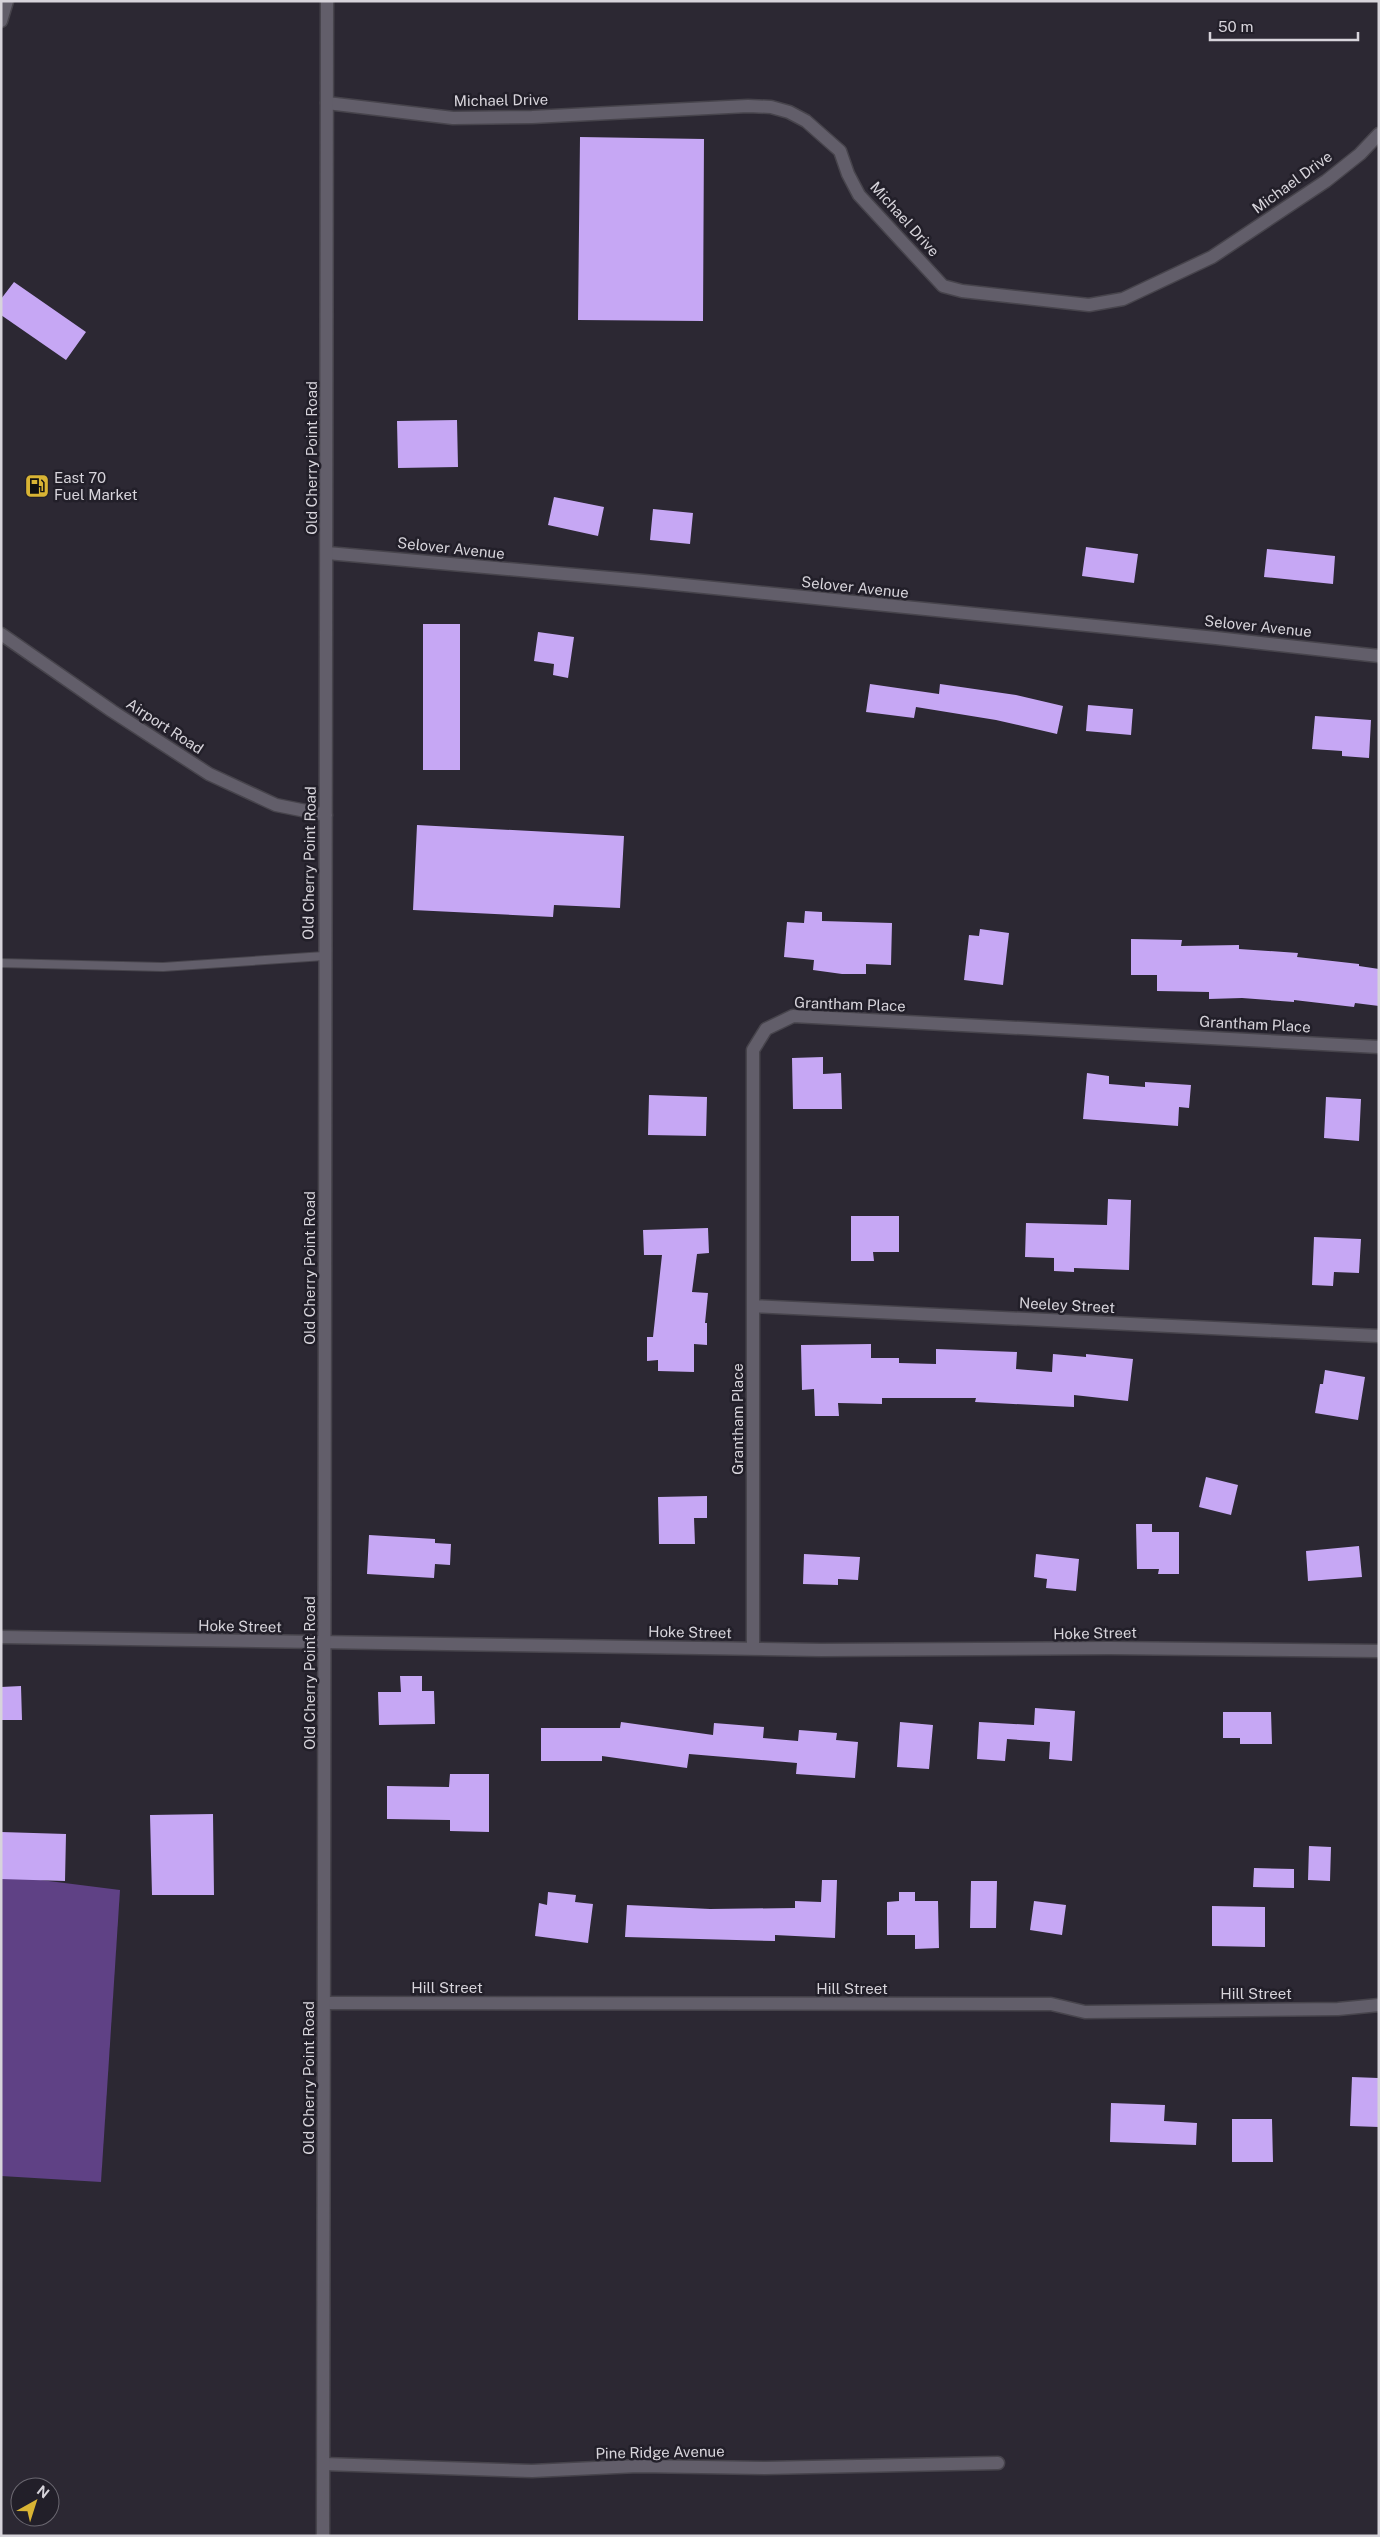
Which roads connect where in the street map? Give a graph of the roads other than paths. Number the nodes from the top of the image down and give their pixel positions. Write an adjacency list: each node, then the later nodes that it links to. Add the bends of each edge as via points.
1 (6, 1): 3 (street)
2 (327, 1): 4 (street, Old Cherry Point Road)
3 (1, 21)
4 (327, 103): 5 (street, Michael Drive, via 452,118 748,106 780,110 806,122 840,151 859,195 943,286 962,291 1089,305 1123,299 1212,257 1326,181); 6 (street, Old Cherry Point Road)
5 (1379, 134)
6 (327, 553): 8 (street, Selover Avenue, via 644,581); 9 (street, Old Cherry Point Road)
7 (1, 634): 9 (street, Airport Road, via 209,774 276,805)
8 (1379, 656)
9 (326, 815): 10 (street, Old Cherry Point Road)
10 (324, 956): 11 (lane, via 163,967); 16 (street, Old Cherry Point Road)
11 (1, 963)
12 (1379, 1047): 13 (street, Grantham Place, via 793,1016 766,1029 753,1050)
13 (753, 1306): 14 (street, Neeley Street); 17 (street, Grantham Place)
14 (1379, 1336)
15 (1, 1637): 16 (street, Hoke Street)
16 (325, 1644): 17 (street, Hoke Street); 19 (street, Old Cherry Point Road)
17 (754, 1649): 18 (street, Hoke Street)
18 (1379, 1651)
19 (324, 2003): 20 (street, Hill Street, via 1051,2004 1086,2012 1338,2009); 22 (street, Old Cherry Point Road)
20 (1379, 2005)
21 (998, 2463): 22 (street, Pine Ridge Avenue, via 765,2468 638,2466 532,2471)
22 (324, 2464): 23 (street, Old Cherry Point Road)
23 (323, 2536)

